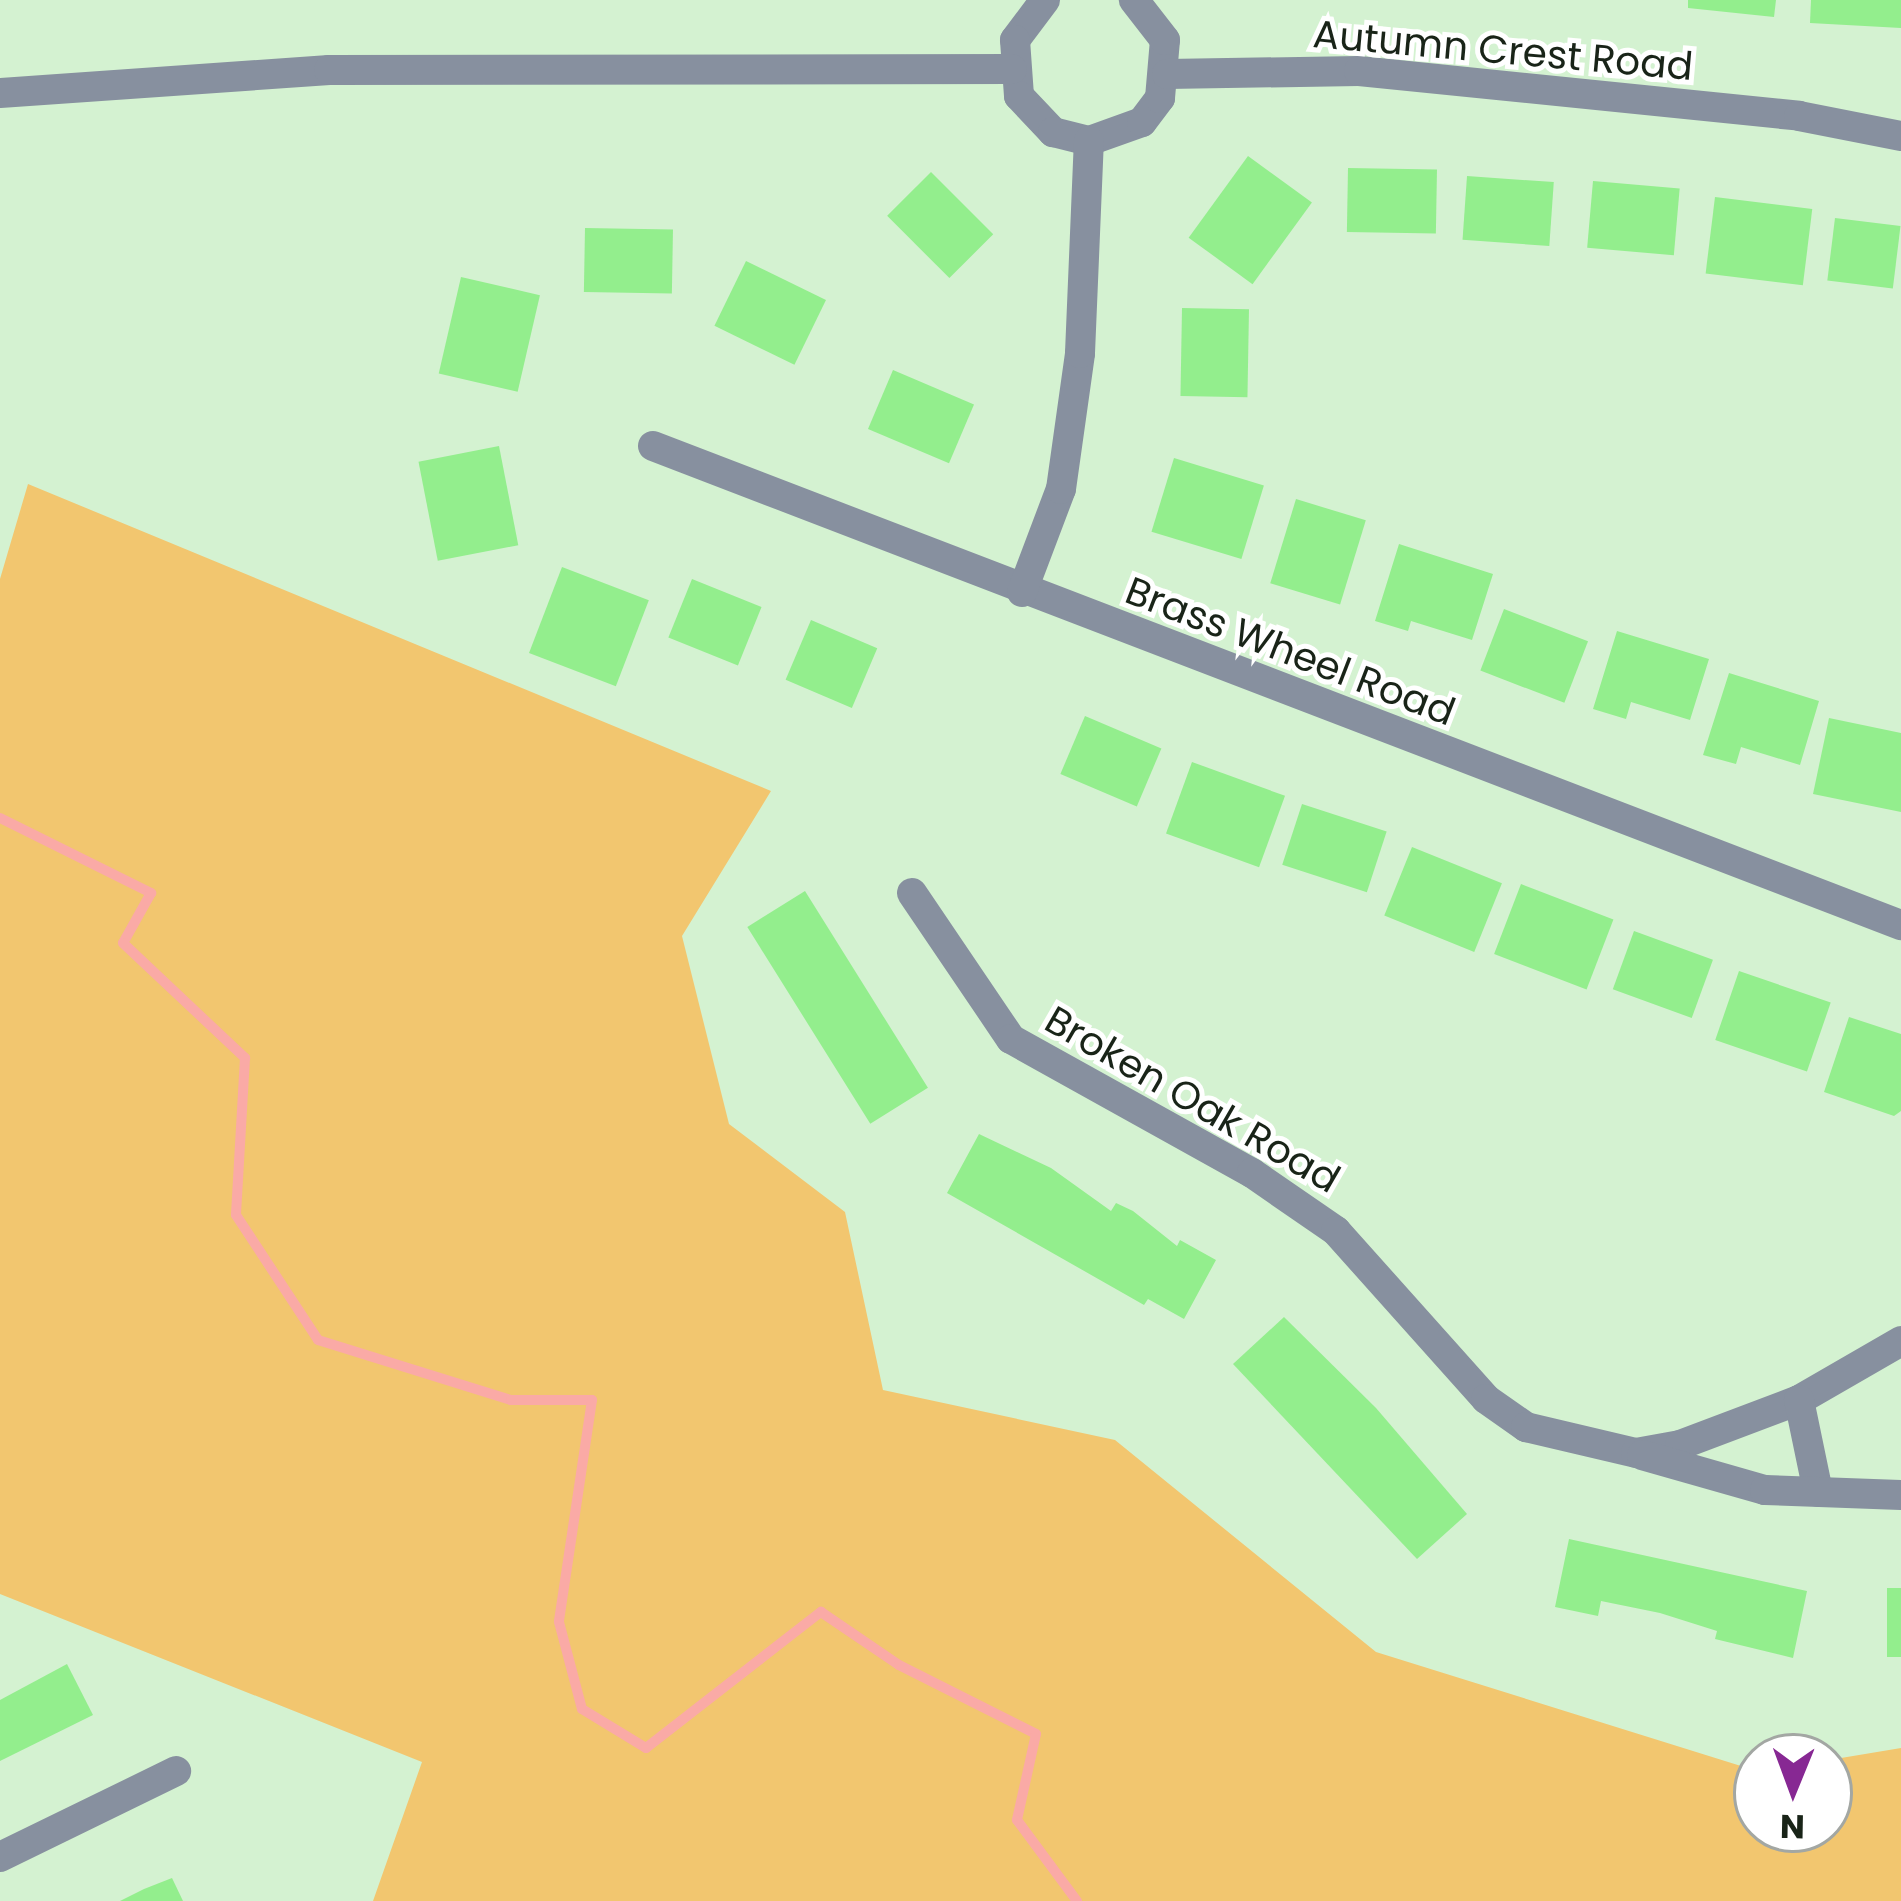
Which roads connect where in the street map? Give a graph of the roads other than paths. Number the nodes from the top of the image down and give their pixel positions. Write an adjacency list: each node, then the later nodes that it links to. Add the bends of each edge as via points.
1 (1045, 0): 3 (street, via 1015,40)
2 (1134, 0): 4 (street, via 1165,40)
3 (1012, 69): 5 (street, via 329,70); 7 (street, via 1036,120)
4 (1167, 74): 6 (street, Autumn Crest Road, via 1359,71 1799,116); 7 (street, via 1142,122)
5 (0, 94)
6 (1901, 136)
7 (1089, 141): 9 (street, via 1080,353 1061,489)
8 (653, 446): 9 (street, Brass Wheel Road)
9 (1022, 592): 11 (street, Brass Wheel Road)
10 (913, 892): 14 (street, Broken Oak Road, via 1011,1039 1252,1173 1336,1231 1486,1399 1526,1426)
11 (1901, 925)
12 (1901, 1341): 13 (street)
13 (1799, 1400): 14 (street); 15 (street)
14 (1636, 1453): 15 (street, Broken Oak Road, via 1765,1490)
15 (1818, 1492): 16 (street, Broken Oak Road)
16 (1901, 1496)
17 (176, 1771): 18 (street)
18 (0, 1857)

